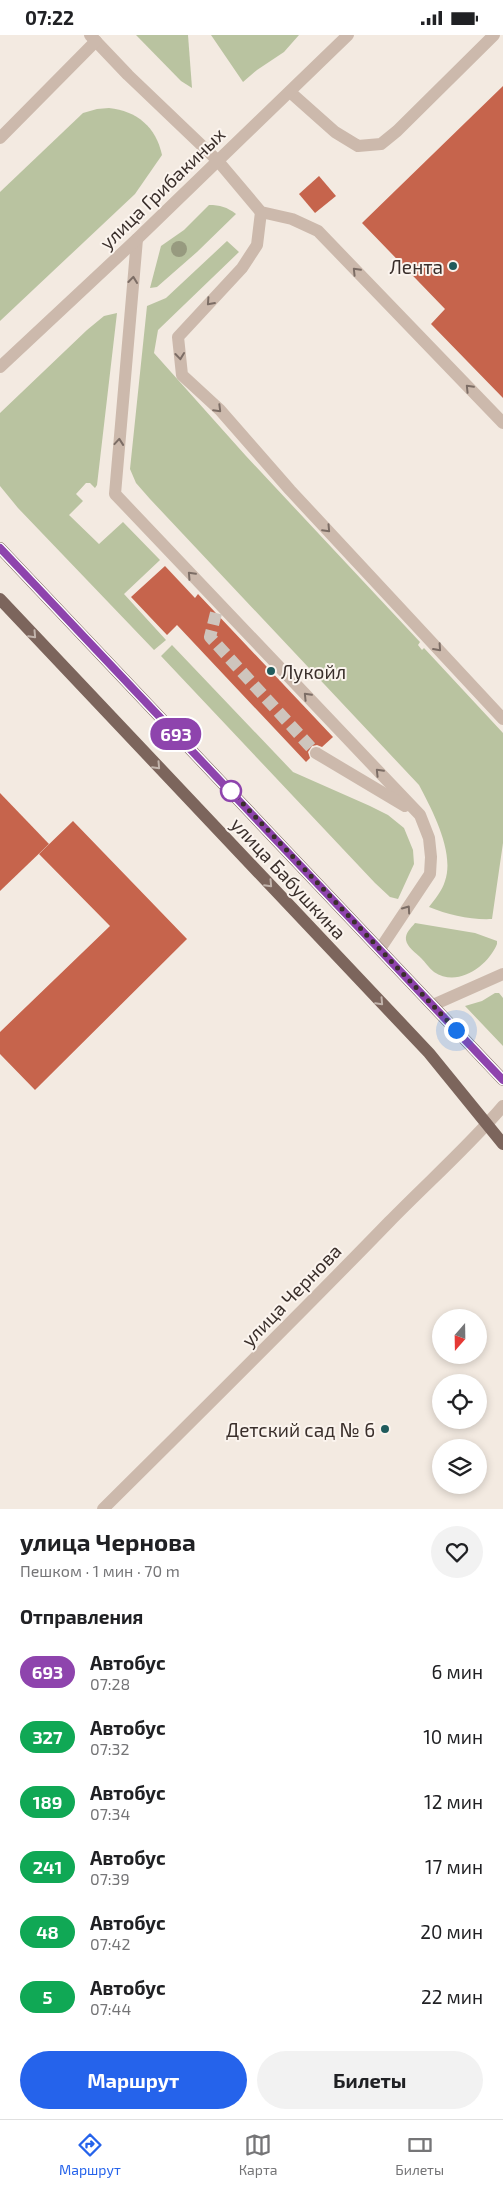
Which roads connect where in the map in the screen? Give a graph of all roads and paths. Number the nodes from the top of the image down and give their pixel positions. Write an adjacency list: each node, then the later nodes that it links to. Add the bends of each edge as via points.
1 (348, 35): 4 (street, улица Грибакиных)
2 (494, 35): 4 (street, via 381,144 358,146 335,132)
3 (93, 38): 5 (street); 6 (street)
4 (290, 92): 6 (street, улица Грибакиных)
5 (0, 138)
6 (218, 161): 7 (street); 8 (street, улица Грибакиных)
7 (260, 212): 10 (street, one-way to 7, via 318,231 292,219); 13 (street, one-way to 13, via 257,245 242,268 178,337 182,375 220,410)
8 (137, 239): 9 (street, улица Грибакиных); 15 (street, one-way to 8, via 220,611 115,494)
9 (0, 367)
10 (503, 423)
11 (0, 548): 16 (main road, улица Бабушкина)
12 (0, 599): 21 (main road, улица Бабушкина, one-way to 21, via 428,1053)
13 (503, 719)
14 (316, 753): 15 (street)
15 (420, 815): 16 (street, one-way to 15, via 430,875 429,838)
16 (380, 949): 18 (main road, улица Бабушкина)
17 (503, 974): 18 (street)
18 (433, 1005): 19 (main road, улица Бабушкина)
19 (503, 1080)
20 (503, 1106): 21 (street, улица Чернова)
21 (486, 1125): 22 (main road, улица Бабушкина); 23 (street, улица Чернова)
22 (503, 1144)
23 (103, 1509)

